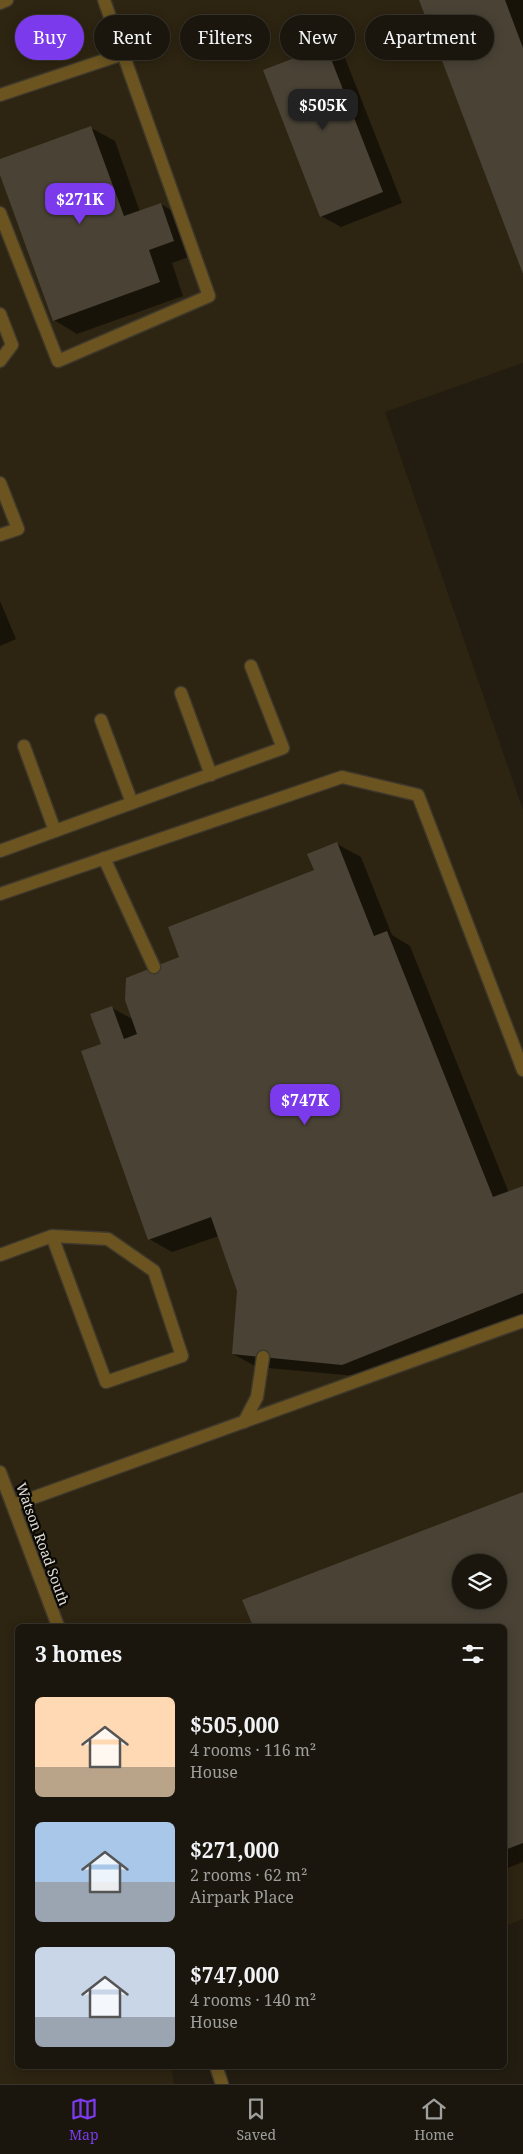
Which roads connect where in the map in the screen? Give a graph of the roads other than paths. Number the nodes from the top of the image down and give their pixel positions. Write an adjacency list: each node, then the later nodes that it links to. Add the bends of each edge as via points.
1 (7, 0): 3 (street)
2 (104, 0): 4 (street)
3 (0, 3)
4 (109, 15)
5 (105, 60): 7 (street)
6 (125, 60): 8 (street, via 210,296 58,361)
7 (0, 95)
8 (0, 213)
9 (0, 314): 10 (street, via 12,344)
10 (0, 361)
11 (0, 483): 12 (street, via 18,529)
12 (0, 535)
13 (251, 666): 17 (street, via 283,748)
14 (181, 694): 17 (street)
15 (101, 720): 18 (street)
16 (24, 746): 19 (street)
17 (211, 775): 18 (street)
18 (132, 803): 19 (street)
19 (55, 831): 20 (street)
20 (0, 851)
21 (104, 858): 22 (street); 23 (street); 24 (street, via 342,777 418,795)
22 (0, 894)
23 (154, 967)
24 (523, 1070)
25 (52, 1236): 25 (street, via 108,1239 154,1272 182,1356 106,1382); 26 (street)
26 (0, 1255)
27 (523, 1321): 29 (street)
28 (263, 1357): 29 (street, via 257,1396)
29 (244, 1422): 31 (street)
30 (0, 1472): 31 (street, Watson Road South)
31 (13, 1506): 32 (street, Watson Road South)
32 (57, 1624)
33 (217, 2069): 34 (street)
34 (222, 2084)

